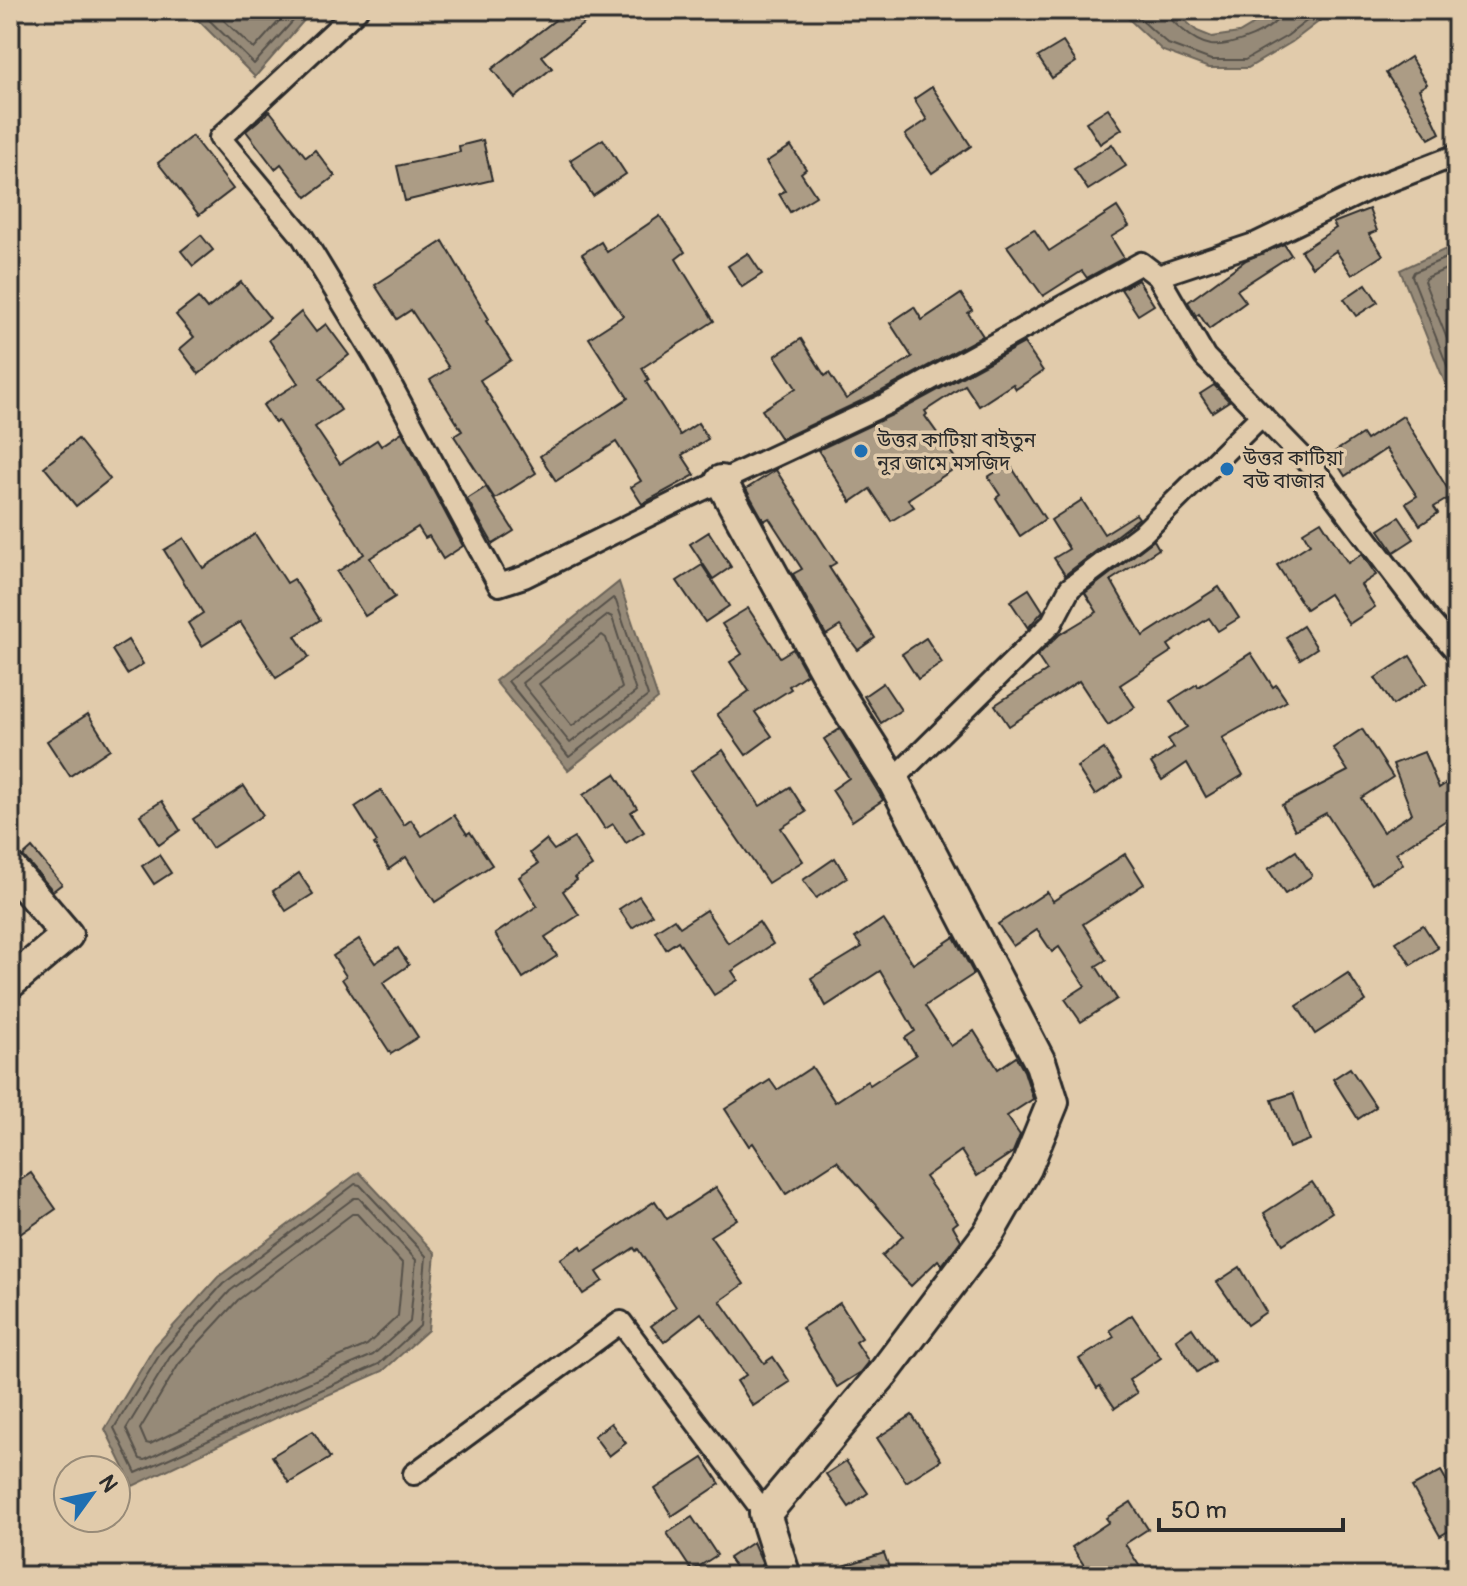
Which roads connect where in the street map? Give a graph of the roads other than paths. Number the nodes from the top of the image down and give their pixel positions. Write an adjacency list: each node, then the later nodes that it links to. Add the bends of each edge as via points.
1 (357, 10): 5 (street, via 220,138 302,236 378,361 499,585)
2 (1457, 155): 3 (street, via 1369,189 1257,243)
3 (1158, 276): 4 (street, via 1205,357); 5 (street, via 1141,263 888,403)
4 (1262, 415): 6 (street, via 1313,468); 7 (street, via 1144,532 1070,588 1051,624)
5 (721, 481): 7 (street, via 836,690)
6 (1457, 652)
7 (893, 780): 11 (street, via 1041,1064 1053,1102 1026,1168 988,1234 884,1372)
8 (10, 868): 9 (street, via 67,935)
9 (10, 983)
10 (414, 1474): 11 (street, via 621,1322)
11 (765, 1514): 12 (street)
12 (785, 1576)

